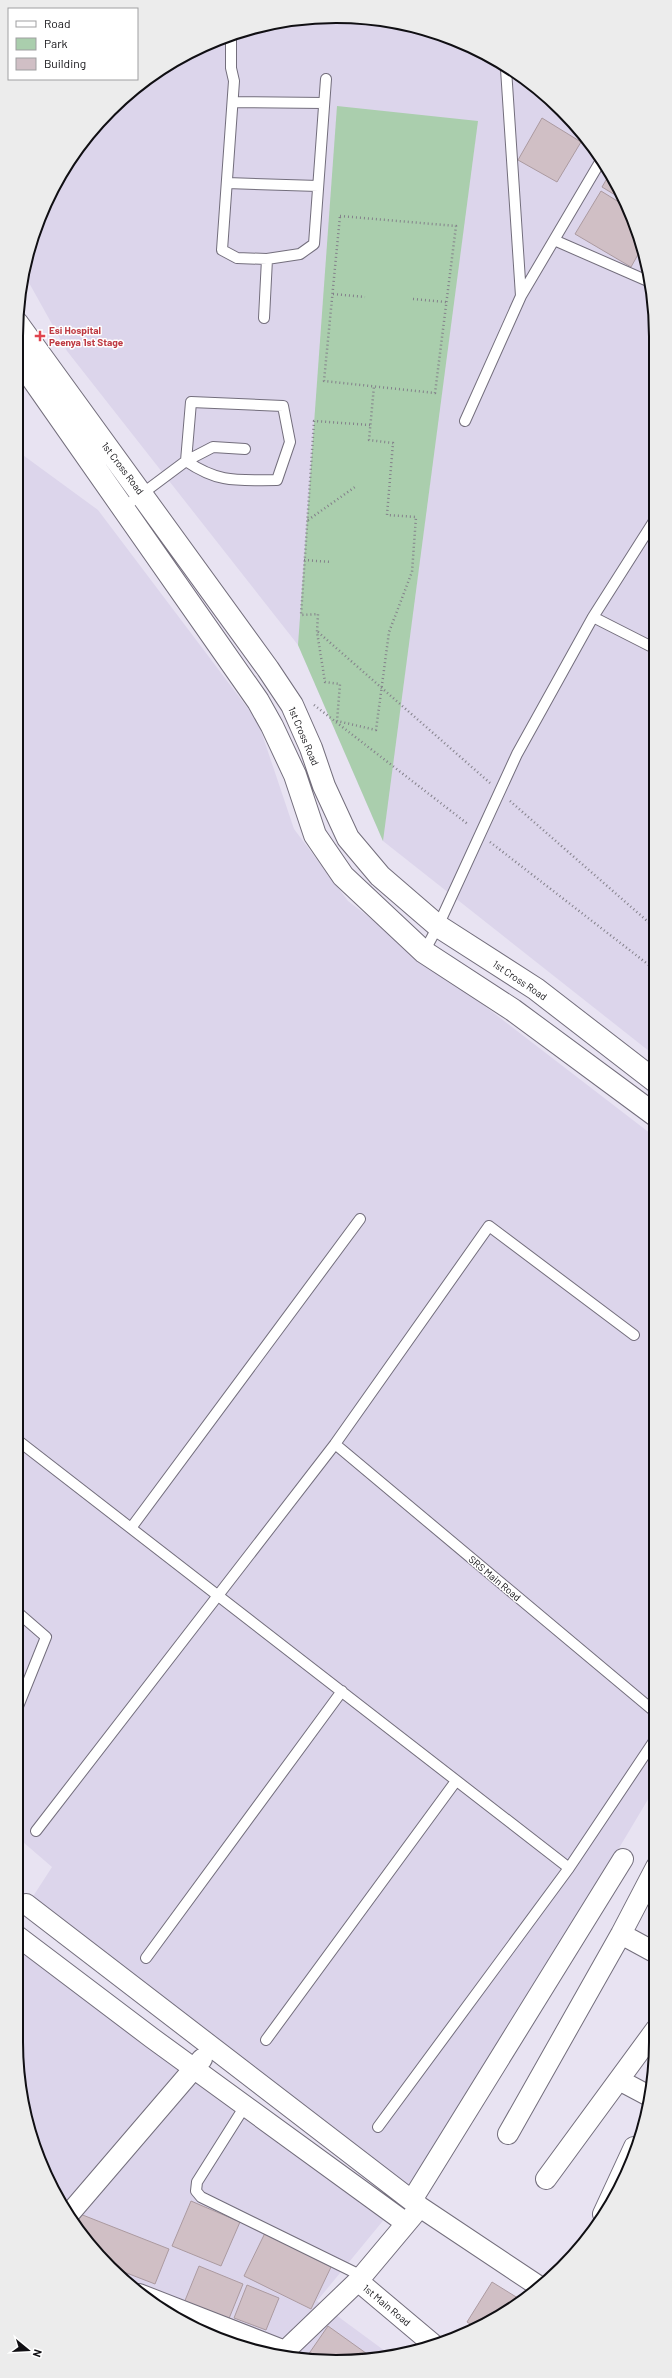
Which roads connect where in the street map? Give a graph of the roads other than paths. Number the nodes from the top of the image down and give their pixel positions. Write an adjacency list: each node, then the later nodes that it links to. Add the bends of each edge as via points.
1 (231, 41): 4 (lane)
2 (506, 74): 12 (lane)
3 (326, 79): 5 (lane)
4 (233, 102): 5 (lane); 7 (lane)
5 (324, 103): 8 (lane)
6 (598, 165): 9 (lane)
7 (227, 183): 8 (lane); 10 (lane, via 222,250 237,258)
8 (318, 186): 10 (lane, via 314,244 300,254)
9 (554, 240): 11 (lane); 12 (lane)
10 (268, 259): 13 (lane)
11 (644, 279)
12 (521, 296): 16 (lane)
13 (264, 318)
14 (23, 332): 19 (street, 1st Cross Road)
15 (23, 365): 20 (street)
16 (465, 421)
17 (246, 449): 18 (lane, via 213,447)
18 (186, 461): 18 (lane, via 191,402 283,406 290,442 276,480 226,480 199,470); 19 (lane)
19 (142, 494): 20 (lane); 24 (street, 1st Cross Road, via 292,705 348,838 380,876)
20 (123, 508): 25 (street, via 258,701 295,775 319,841 343,876)
21 (649, 529): 22 (lane)
22 (593, 617): 23 (lane); 24 (lane, via 517,754)
23 (649, 645)
24 (438, 926): 25 (lane); 26 (street, 1st Cross Road, via 536,989)
25 (424, 952): 27 (street, via 513,1010)
26 (649, 1077)
27 (649, 1111)
28 (360, 1219): 32 (lane)
29 (634, 1335): 31 (lane, via 489,1226)
30 (23, 1444): 32 (lane)
31 (335, 1444): 33 (lane); 37 (lane, SRS Main Road)
32 (131, 1528): 33 (lane)
33 (218, 1595): 35 (lane); 40 (lane)
34 (23, 1617): 36 (lane, via 46,1637)
35 (342, 1692): 39 (lane); 48 (lane)
36 (23, 1694)
37 (649, 1706)
38 (649, 1748): 42 (lane)
39 (456, 1781): 42 (lane); 50 (lane)
40 (36, 1831)
41 (623, 1859): 59 (street, 1st Main Road)
42 (569, 1868): 56 (lane)
43 (649, 1880): 45 (street)
44 (23, 1905): 51 (street, via 26,1904)
45 (621, 1934): 47 (street); 57 (street)
46 (23, 1940): 52 (street)
47 (649, 1949)
48 (146, 1958)
49 (649, 2039): 53 (street)
50 (266, 2040)
51 (213, 2047): 52 (street); 59 (street)
52 (194, 2069): 55 (street); 60 (street)
53 (619, 2080): 54 (street); 58 (street)
54 (644, 2094)
55 (245, 2106): 61 (street); 62 (lane, via 197,2182 196,2191 201,2197)
56 (378, 2127)
57 (508, 2134)
58 (546, 2179)
59 (416, 2204): 61 (street, 1st Main Road); 63 (street)
60 (72, 2210)
61 (406, 2223): 62 (street, 1st Main Road)
62 (360, 2279): 64 (street, via 285,2350); 65 (street, 1st Main Road)
63 (535, 2283)
64 (165, 2304)
65 (429, 2340)

